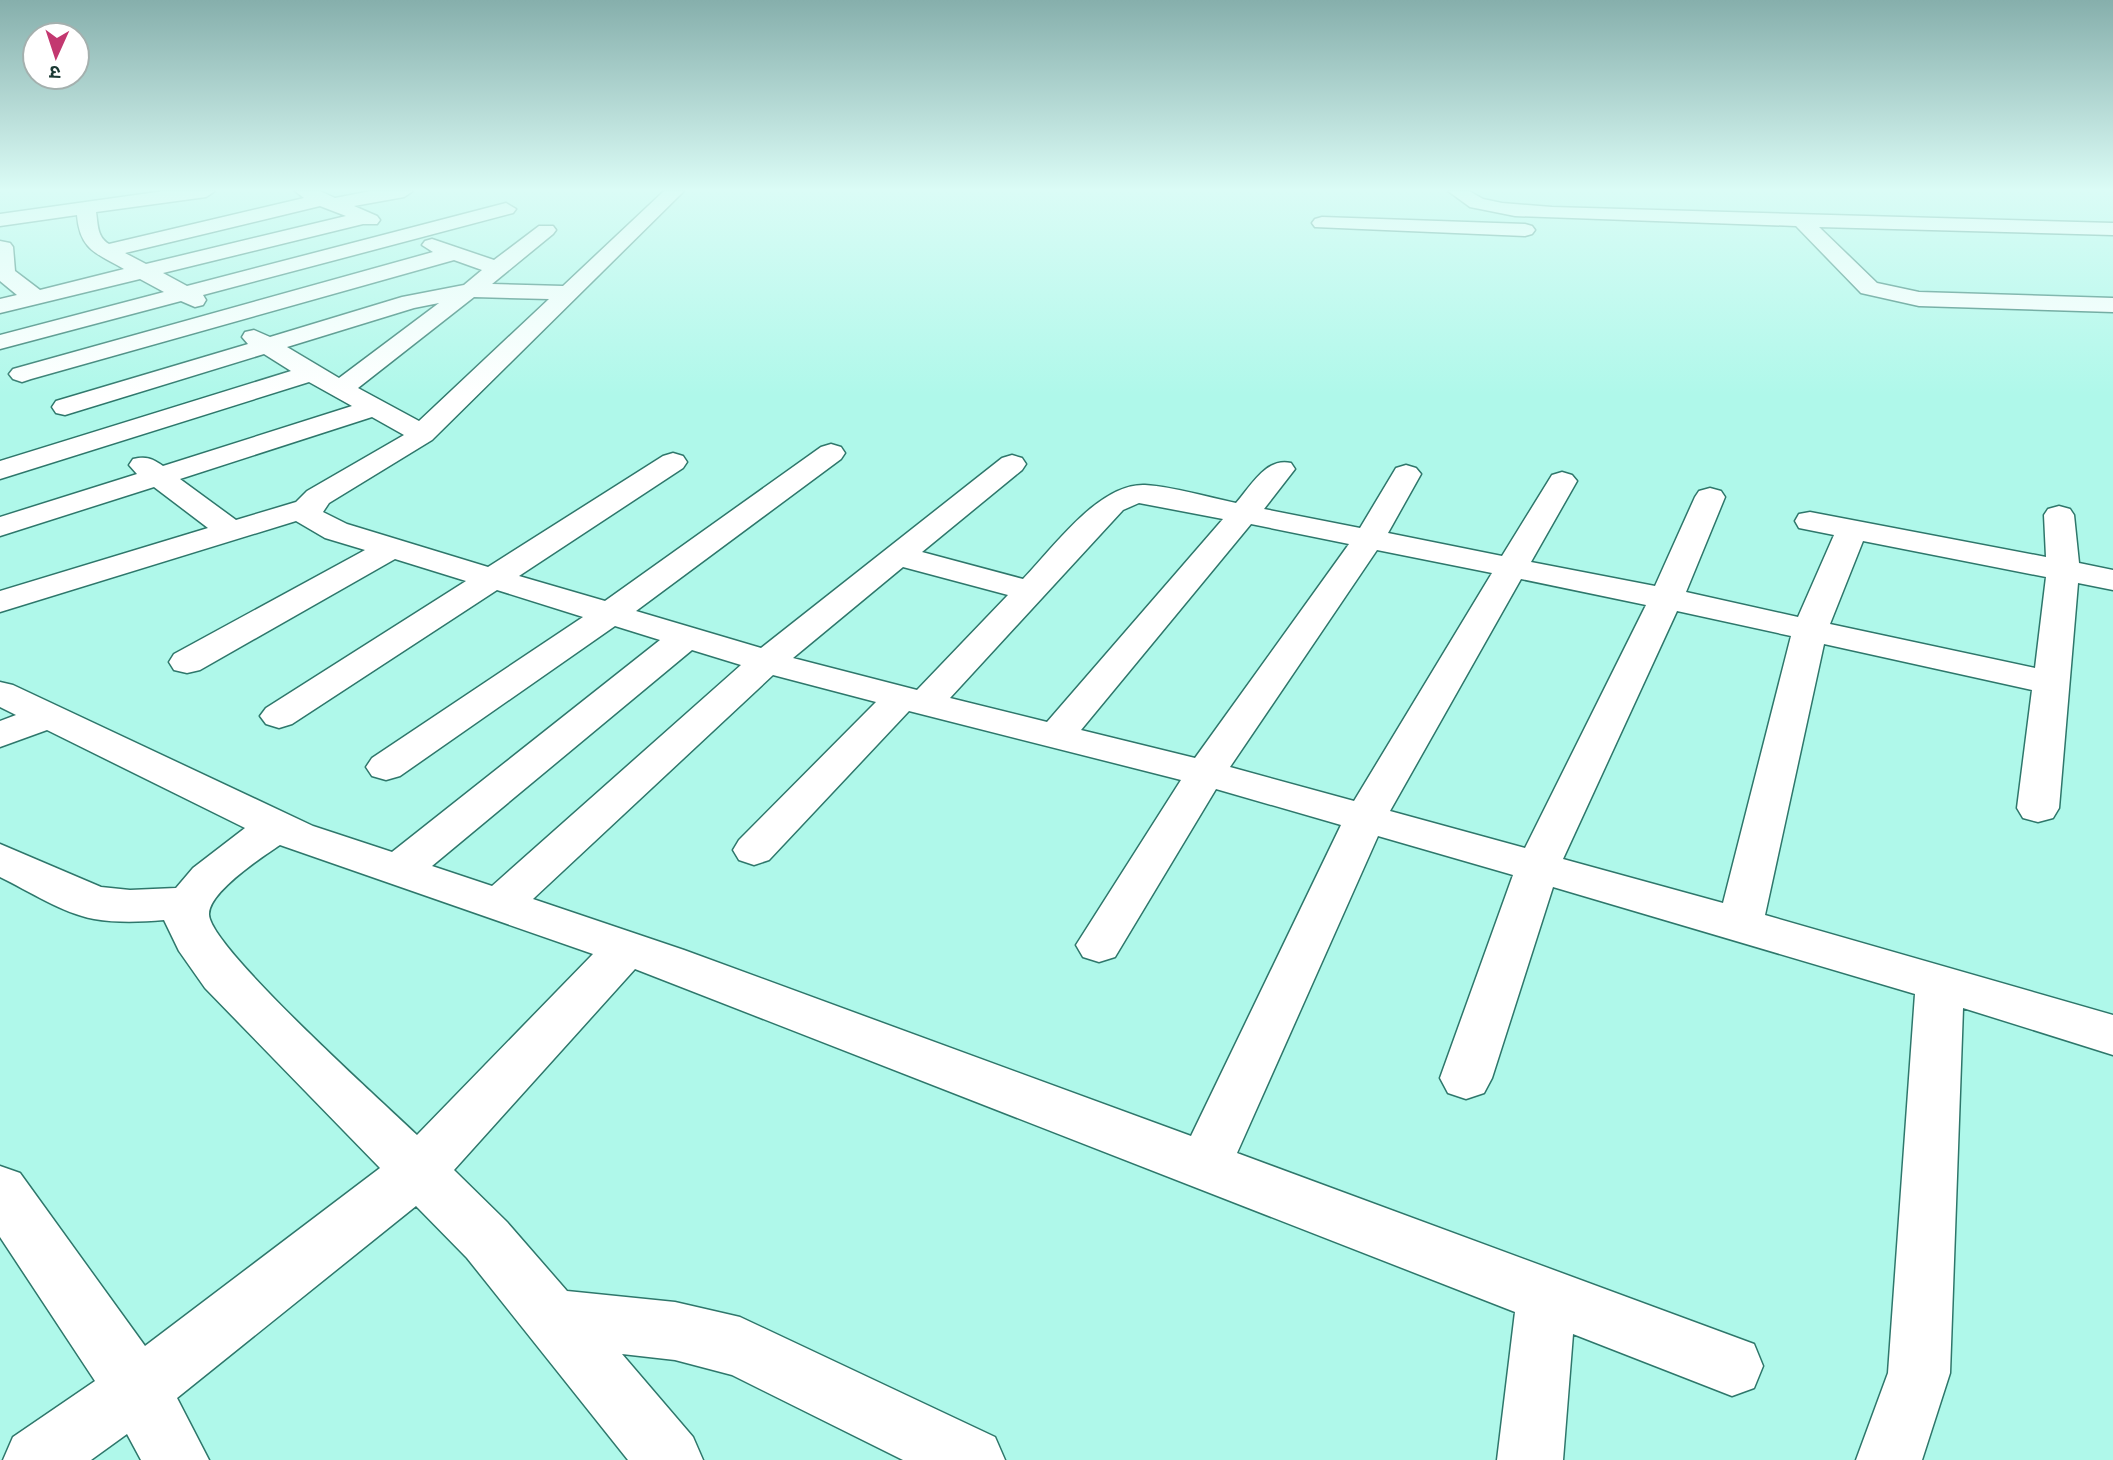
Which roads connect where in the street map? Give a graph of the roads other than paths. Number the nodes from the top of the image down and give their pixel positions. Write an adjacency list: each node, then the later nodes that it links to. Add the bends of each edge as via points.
1 (120, 259): 10 (street)
2 (196, 259): 10 (street)
3 (314, 259): 13 (street)
4 (433, 259): 18 (street)
5 (473, 259): 9 (street)
6 (509, 259): 9 (street)
7 (604, 259): 14 (street)
8 (1839, 259): 16 (street, via 1869,288 1919,299)
9 (498, 268): 12 (street)
10 (143, 272): 13 (street); 15 (street)
11 (2, 273): 15 (street)
12 (471, 289): 14 (street); 20 (street, via 410,302); 23 (street)
13 (183, 293): 18 (street); 19 (street)
14 (569, 293): 26 (street)
15 (36, 297): 17 (street)
16 (2113, 305)
17 (0, 306)
18 (223, 318): 20 (street); 21 (street)
19 (0, 342)
20 (268, 346): 22 (street); 24 (street)
21 (11, 365): 24 (street)
22 (311, 373): 23 (street); 27 (street)
23 (340, 389): 25 (street)
24 (65, 407): 27 (street)
25 (374, 408): 26 (street); 34 (street)
26 (422, 435): 37 (street)
27 (105, 438): 32 (street); 34 (street)
28 (831, 453): 54 (street)
29 (673, 462): 49 (street)
30 (1012, 464): 46 (street)
31 (1281, 469): 38 (street)
32 (0, 470)
33 (1406, 474): 44 (street)
34 (158, 477): 41 (street); 43 (street)
35 (1562, 481): 47 (street)
36 (1710, 497): 52 (street)
37 (307, 508): 43 (street); 45 (street, via 308,516 336,531)
38 (1245, 514): 44 (street); 51 (street, via 1156,496 1122,498); 65 (street)
39 (2059, 515): 48 (street)
40 (1810, 521): 42 (street)
41 (0, 527)
42 (1852, 529): 48 (street); 55 (street)
43 (231, 531): 53 (street)
44 (1368, 539): 47 (street); 67 (street)
45 (392, 548): 49 (street); 57 (street)
46 (898, 556): 51 (street); 58 (street)
47 (1510, 568): 52 (street); 69 (street)
48 (2063, 570): 50 (street); 59 (street)
49 (492, 578): 54 (street); 63 (street)
50 (2113, 580)
51 (1030, 591): 61 (street)
52 (1666, 599): 55 (street); 73 (street)
53 (0, 602)
54 (610, 614): 56 (street); 66 (street)
55 (1810, 630): 59 (street); 77 (street)
56 (686, 637): 58 (street); 74 (street)
57 (187, 662)
58 (767, 662): 61 (street); 76 (street)
59 (2051, 684): 68 (street)
60 (0, 693): 62 (street)
61 (912, 701): 65 (street); 71 (street)
62 (49, 716): 64 (street); 70 (street)
63 (279, 716)
64 (0, 735)
65 (1056, 736): 67 (street)
66 (386, 767)
67 (1205, 773): 69 (street); 78 (street)
68 (2038, 808)
69 (1365, 818): 73 (street); 83 (street)
70 (277, 826): 74 (street); 75 (street, via 211,876)
71 (754, 850)
72 (0, 859): 75 (street, via 94,903)
73 (1538, 867): 77 (street); 82 (street)
74 (398, 870): 76 (street)
75 (187, 903): 84 (street, via 186,916 196,941 222,975)
76 (499, 905): 79 (street)
77 (1740, 925): 80 (street)
78 (1099, 945)
79 (627, 948): 83 (street); 84 (street)
80 (1940, 983): 81 (street); 95 (street, via 1919,1373)
81 (2113, 1035)
82 (1466, 1078)
83 (1204, 1166): 86 (street)
84 (418, 1171): 87 (street, via 487,1240); 89 (street)
85 (0, 1190): 89 (street)
86 (1546, 1297): 88 (street); 94 (street)
87 (552, 1318): 92 (street); 93 (street, via 675,1331 740,1347)
88 (1732, 1366)
89 (138, 1390): 90 (street); 91 (street)
90 (36, 1460)
91 (176, 1460)
92 (670, 1460)
93 (969, 1460)
94 (1530, 1460)
95 (1889, 1460)

